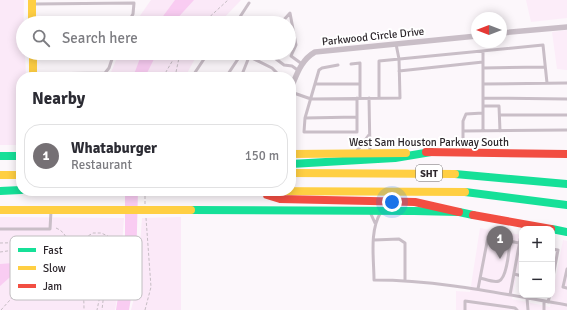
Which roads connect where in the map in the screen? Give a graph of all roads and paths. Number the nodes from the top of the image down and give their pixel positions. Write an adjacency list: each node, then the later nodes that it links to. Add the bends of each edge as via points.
1 (228, 0): 7 (path)
2 (32, 2): 3 (lane); 5 (main road)
3 (108, 2): 6 (lane, via 134,3)
4 (249, 3): 8 (lane)
5 (32, 16)
6 (133, 16)
7 (211, 16)
8 (241, 16)
9 (567, 26): 10 (street)
10 (507, 32)
11 (471, 37): 12 (street, Parkwood Circle Drive)
12 (396, 44): 14 (lane); 26 (street, Parkwood Circle Drive, via 316,52)
13 (483, 51): 14 (lane); 25 (lane); 29 (lane, via 542,45)
14 (399, 59): 32 (lane); 50 (lane, via 379,61)
15 (33, 60): 33 (main road)
16 (112, 60): 34 (lane)
17 (174, 60): 35 (path)
18 (179, 60): 36 (path)
19 (203, 60): 37 (lane)
20 (237, 60): 38 (lane)
21 (247, 60): 39 (lane)
22 (257, 60): 40 (lane)
23 (277, 60): 31 (lane)
24 (296, 60): 26 (lane)
25 (483, 62): 30 (lane); 32 (lane)
26 (302, 64): 31 (street, Parkwood Circle Drive)
27 (351, 64): 44 (lane, via 360,63)
28 (338, 65): 43 (lane, via 322,68)
29 (545, 67): 30 (lane); 46 (lane)
30 (483, 68): 45 (lane)
31 (299, 71): 41 (street, Parkwood Circle Drive)
32 (399, 71): 50 (lane, via 400,98)
33 (33, 72)
34 (105, 72)
35 (166, 72)
36 (176, 72)
37 (195, 72)
38 (229, 72)
39 (243, 72)
40 (275, 72)
41 (296, 77)
42 (567, 83): 46 (lane)
43 (315, 84): 44 (lane); 52 (lane)
44 (360, 84): 48 (lane)
45 (483, 84): 46 (lane); 51 (lane)
46 (547, 84)
47 (296, 94): 52 (lane)
48 (358, 98): 49 (lane); 52 (lane); 58 (lane)
49 (369, 98): 50 (lane); 64 (lane)
50 (379, 98)
51 (483, 98): 53 (lane); 54 (lane)
52 (310, 99): 59 (lane)
53 (567, 99)
54 (483, 106): 55 (lane); 56 (lane, via 499,106)
55 (483, 113): 61 (lane, via 466,114); 62 (lane)
56 (500, 115): 57 (lane); 63 (lane)
57 (567, 115)
58 (357, 116): 59 (lane); 59 (lane, via 357,132 304,132)
59 (304, 118)
60 (567, 130): 63 (lane)
61 (463, 131): 62 (lane); 66 (lane)
62 (483, 131): 63 (lane)
63 (500, 131)
64 (369, 135): 67 (lane); 68 (lane)
65 (431, 152): 66 (main road, West Sam Houston Parkway South); 68 (main road, West Sam Houston Parkway South); 73 (main road, via 395,158)
66 (463, 152): 70 (main road, West Sam Houston Parkway South)
67 (356, 153): 68 (main road, West Sam Houston Parkway South); 69 (main road, West Sam Houston Parkway South)
68 (370, 153)
69 (296, 154)
70 (567, 154)
71 (0, 156): 72 (main road)
72 (16, 156)
73 (296, 164)
74 (296, 173): 77 (main road, SHT, via 439,174)
75 (0, 175): 76 (main road)
76 (16, 175)
77 (567, 184)
78 (16, 190): 79 (main road)
79 (0, 191)
80 (296, 191): 83 (main road, SHT, via 458,191)
81 (145, 196): 86 (path)
82 (269, 196): 89 (main road, via 280,199 415,202)
83 (567, 205)
84 (0, 210): 85 (main road)
85 (51, 211): 86 (main road); 95 (lane)
86 (147, 211): 87 (main road); 131 (path, via 151,287)
87 (370, 211): 88 (main road); 90 (lane)
88 (382, 211): 89 (main road); 90 (lane)
89 (459, 212): 91 (main road)
90 (375, 223): 101 (lane)
91 (523, 224): 92 (main road)
92 (535, 226)
93 (56, 228): 95 (lane); 98 (path)
94 (0, 229): 95 (lane)
95 (50, 229)
96 (555, 230): 97 (main road)
97 (567, 232)
98 (66, 236)
99 (89, 236): 100 (path, via 101,233)
100 (108, 236)
101 (374, 240): 113 (lane, via 399,239 405,243); 113 (lane, via 374,280)
102 (510, 242): 103 (lane); 112 (lane, via 505,274 501,280 498,282); 112 (lane, via 488,238)
103 (519, 246)
104 (555, 250): 108 (lane, via 558,250)
105 (10, 251): 107 (path)
106 (519, 251): 110 (lane)
107 (0, 252)
108 (555, 266)
109 (567, 269): 114 (lane, via 564,287)
110 (514, 274): 111 (lane); 116 (lane)
111 (519, 275)
112 (480, 278): 115 (lane)
113 (405, 280): 115 (lane)
114 (567, 288)
115 (478, 289): 116 (lane)
116 (510, 295): 117 (lane)
117 (519, 297)
118 (527, 298): 124 (lane); 134 (lane)
119 (549, 298): 125 (lane)
120 (10, 300): 127 (path)
121 (83, 300): 128 (path)
122 (99, 300): 129 (path)
123 (103, 300): 130 (path)
124 (544, 301): 125 (lane); 135 (lane)
125 (548, 302): 126 (lane)
126 (567, 305)
127 (1, 310)
128 (84, 310)
129 (97, 310)
130 (102, 310)
131 (145, 310)
132 (465, 310): 133 (lane, via 465,301 506,305)
133 (517, 310)
134 (528, 310)
135 (544, 310)

